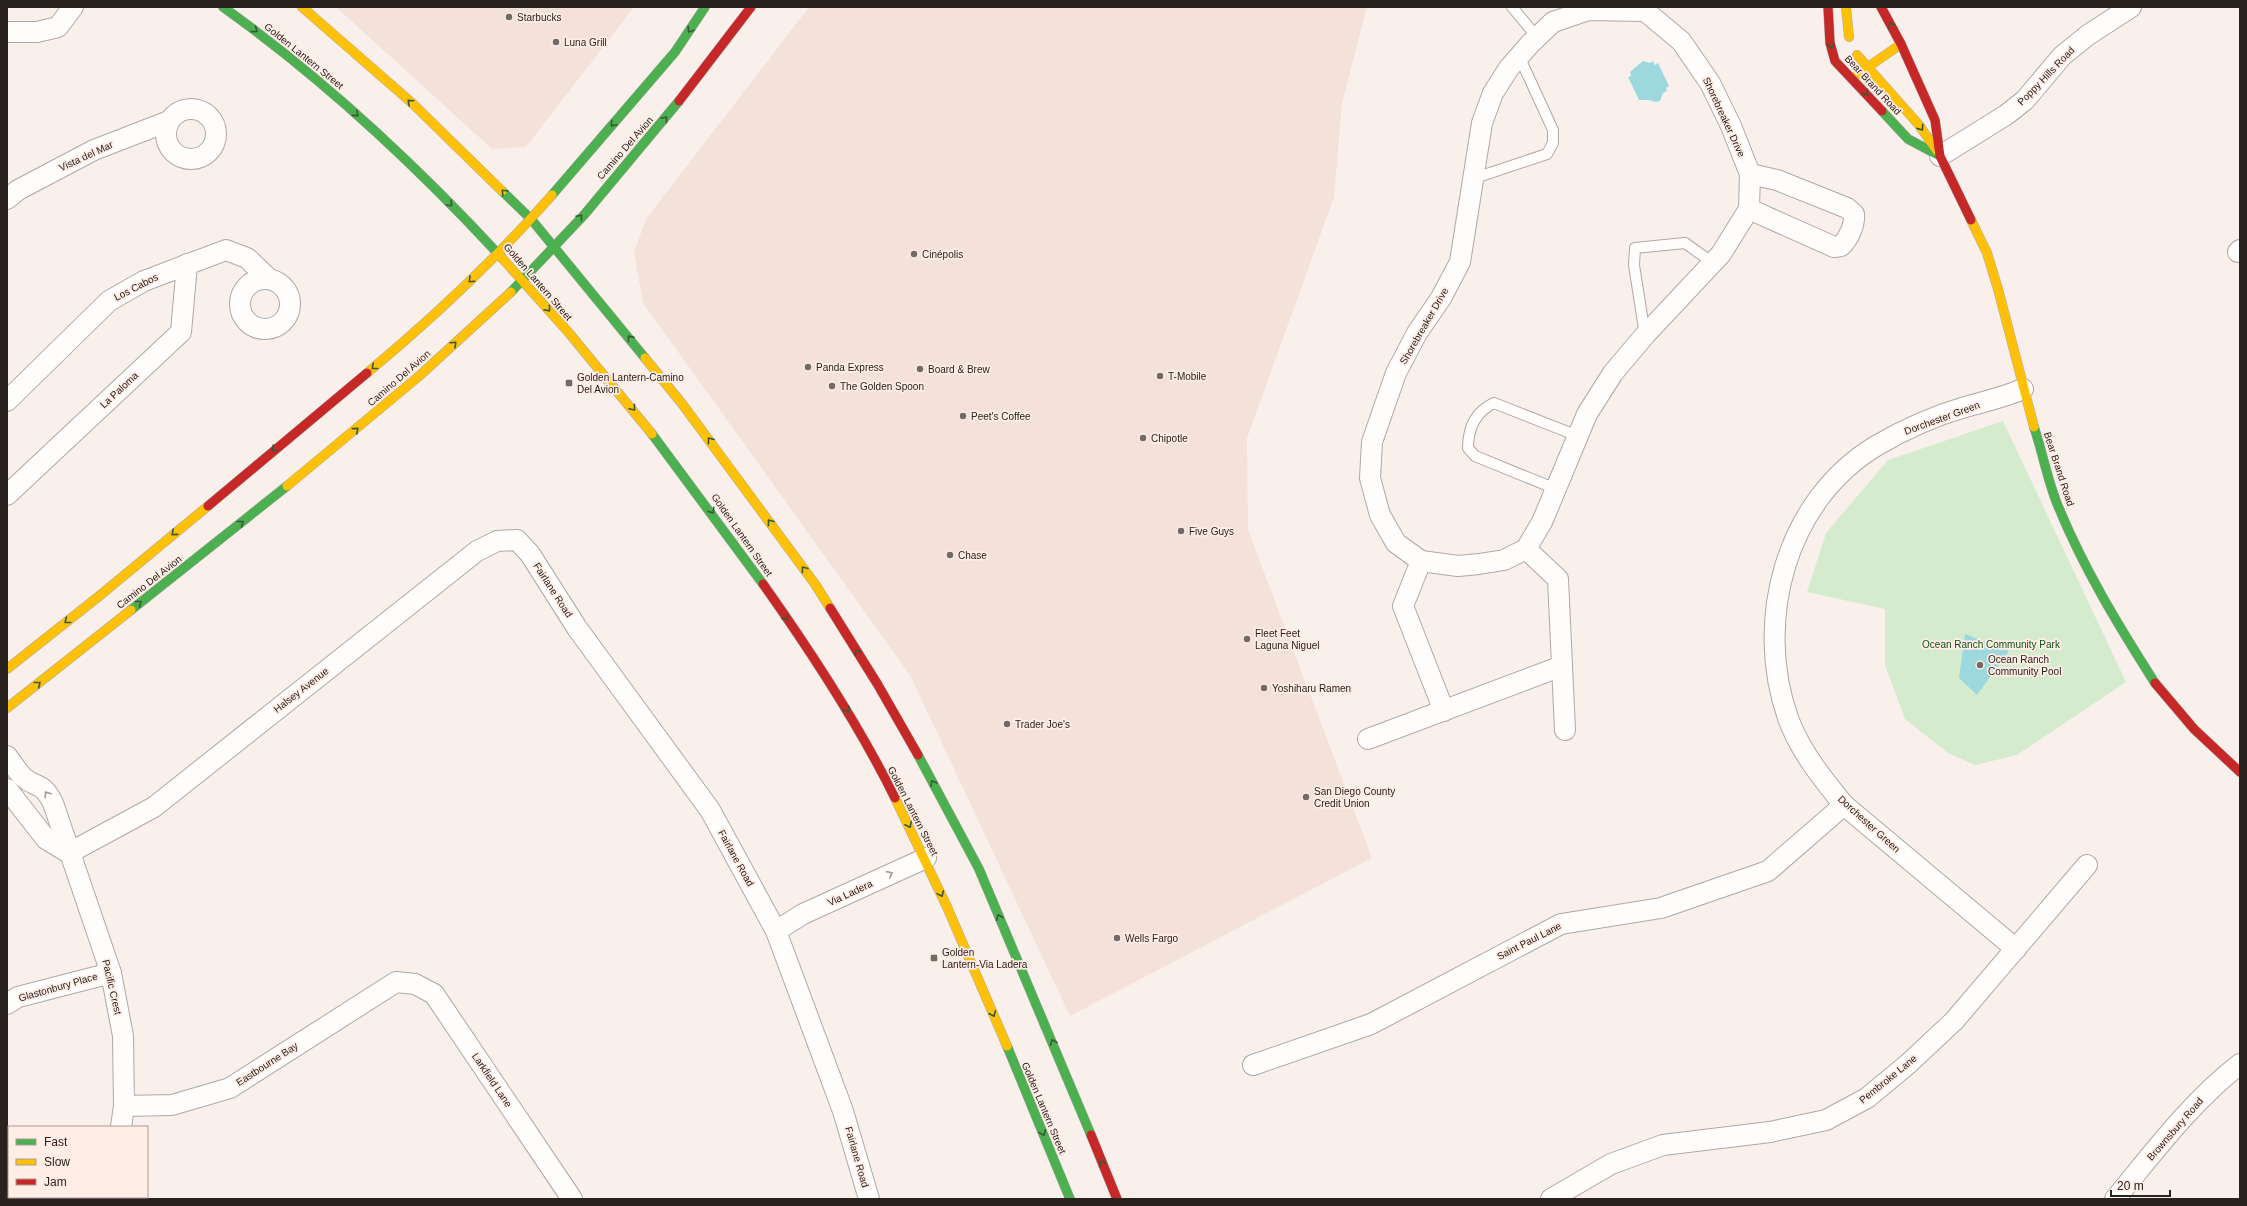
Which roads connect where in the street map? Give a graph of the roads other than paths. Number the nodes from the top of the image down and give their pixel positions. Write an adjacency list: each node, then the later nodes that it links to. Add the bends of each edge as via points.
1 (55, 7): 15 (street)
2 (73, 7): 15 (street, via 58,27)
3 (223, 7): 31 (main road, Golden Lantern Street, one-way to 31, via 286,54 390,143)
4 (302, 7): 29 (main road, one-way to 4, via 412,103)
5 (705, 7): 29 (main road, Camino Del Avion, one-way to 29, via 675,52)
6 (751, 7): 30 (main road, Camino Del Avion, one-way to 6, via 666,118)
7 (1512, 7): 16 (lane)
8 (1828, 7): 22 (main road, Bear Brand Road, one-way to 22, via 1832,52 1835,61)
9 (1846, 7): 17 (main road)
10 (1881, 7): 18 (main road, Bear Brand Road, one-way to 10)
11 (2131, 7): 24 (street, Poppy Hills Road, via 2088,35 2062,56 2025,100 2006,115)
12 (1588, 9): 13 (street, Shorebreaker Drive); 16 (street, Shorebreaker Drive, via 1553,22)
13 (1646, 9): 25 (street, Shorebreaker Drive, via 1681,42 1710,83)
14 (7, 32): 15 (street)
15 (37, 32)
16 (1537, 37): 20 (street, Shorebreaker Drive)
17 (1849, 37)
18 (1901, 44): 21 (main road); 24 (main road, Bear Brand Road, via 1935,120)
19 (1857, 55): 21 (main road)
20 (1519, 56): 26 (street, Shorebreaker Drive, via 1493,93 1482,123); 26 (lane, via 1553,130 1553,143 1547,154)
21 (1869, 66): 22 (main road); 24 (main road, one-way to 24, via 1919,125)
22 (1852, 79): 24 (main road, Bear Brand Road, one-way to 24, via 1908,139)
23 (169, 121): 27 (street, Vista del Mar, via 94,150 18,190)
24 (1940, 156): 37 (main road, Bear Brand Road, via 1987,253)
25 (1750, 174): 28 (street, Shorebreaker Drive); 28 (street, via 1777,180 1847,208 1854,214 1855,222 1845,242 1834,247)
26 (1472, 179): 44 (street, Shorebreaker Drive, via 1460,262 1396,373 1372,442 1370,478 1380,515 1396,543)
27 (7, 199)
28 (1749, 209): 32 (street)
29 (531, 220): 30 (main road); 31 (main road, Camino Del Avion)
30 (554, 247): 35 (main road, Camino Del Avion); 70 (main road, one-way to 30, via 979,869 878,685 815,584 733,472 640,350)
31 (499, 253): 35 (main road, Golden Lantern Street); 46 (main road, Camino Del Avion, one-way to 46, via 408,339 98,597)
32 (1713, 263): 36 (street); 36 (lane, via 1685,243 1635,248 1634,265)
33 (187, 264): 34 (street, Los Cabos, via 226,250 247,258); 38 (street, Los Cabos, via 144,281 109,301); 41 (street, La Paloma, via 181,332)
34 (268, 278)
35 (523, 280): 47 (main road, Camino Del Avion, one-way to 35, via 326,455 424,372); 56 (main road, Golden Lantern Street, one-way to 56, via 637,413 713,512 827,677 862,736)
36 (1645, 336): 39 (street, via 1613,373 1587,414)
37 (2023, 389): 52 (main road, Bear Brand Road, via 2056,500 2109,611 2156,684 2194,729); 54 (street, Dorchester Green, via 1914,426 1861,456 1831,484 1802,524 1792,545 1780,580 1774,619 1774,658 1781,694 1799,742 1820,776)
38 (7, 401)
39 (1578, 436): 40 (street); 40 (lane, via 1494,403 1476,415 1468,437 1468,448 1475,456)
40 (1556, 489): 42 (street, via 1542,522)
41 (7, 495)
42 (1526, 549): 44 (street, via 1504,560 1480,564 1458,566); 45 (street, via 1558,579)
43 (530, 554): 55 (street, Halsey Avenue, via 517,540 497,541 477,551 154,807); 58 (street, Fairlane Road, via 577,628 710,810)
44 (1421, 562): 48 (street, via 1403,606)
45 (1562, 666): 48 (street); 49 (street)
46 (7, 669)
47 (7, 708)
48 (1444, 711): 50 (street)
49 (1565, 730)
50 (1368, 739)
51 (7, 756): 55 (street, Pacific Crest, one-way to 51, via 47,792 23,777)
52 (2240, 772)
53 (7, 789): 55 (street, via 46,839)
54 (1844, 805): 59 (street, Dorchester Green); 64 (street, Saint Paul Lane, via 1768,871 1661,908 1561,924 1371,1024)
55 (69, 854): 60 (street, Pacific Crest)
56 (926, 858): 58 (street, Via Ladera, one-way to 56, via 803,914); 69 (main road, Golden Lantern Street, one-way to 69)
57 (2087, 865): 59 (street, Pembroke Lane)
58 (776, 930): 68 (street, Fairlane Road, via 843,1111)
59 (2016, 949): 71 (street, Pembroke Lane, via 1954,1021 1908,1064 1867,1098 1832,1117 1770,1132 1662,1145 1611,1164)
60 (111, 973): 62 (street, Glastonbury Place, via 18,997); 65 (street, Pacific Crest, via 123,1036)
61 (396, 982): 65 (street, Eastbourne Bay, via 230,1088 172,1105); 67 (street, Larkfield Lane, via 415,984 434,994)
62 (7, 1004)
63 (2240, 1064): 72 (street, Brownsbury Road, via 2188,1112)
64 (1253, 1065)
65 (124, 1106): 66 (street, Pacific Crest)
66 (121, 1126)
67 (572, 1199)
68 (869, 1199)
69 (1070, 1199)
70 (1116, 1199)
71 (1551, 1199)
72 (2115, 1199)

